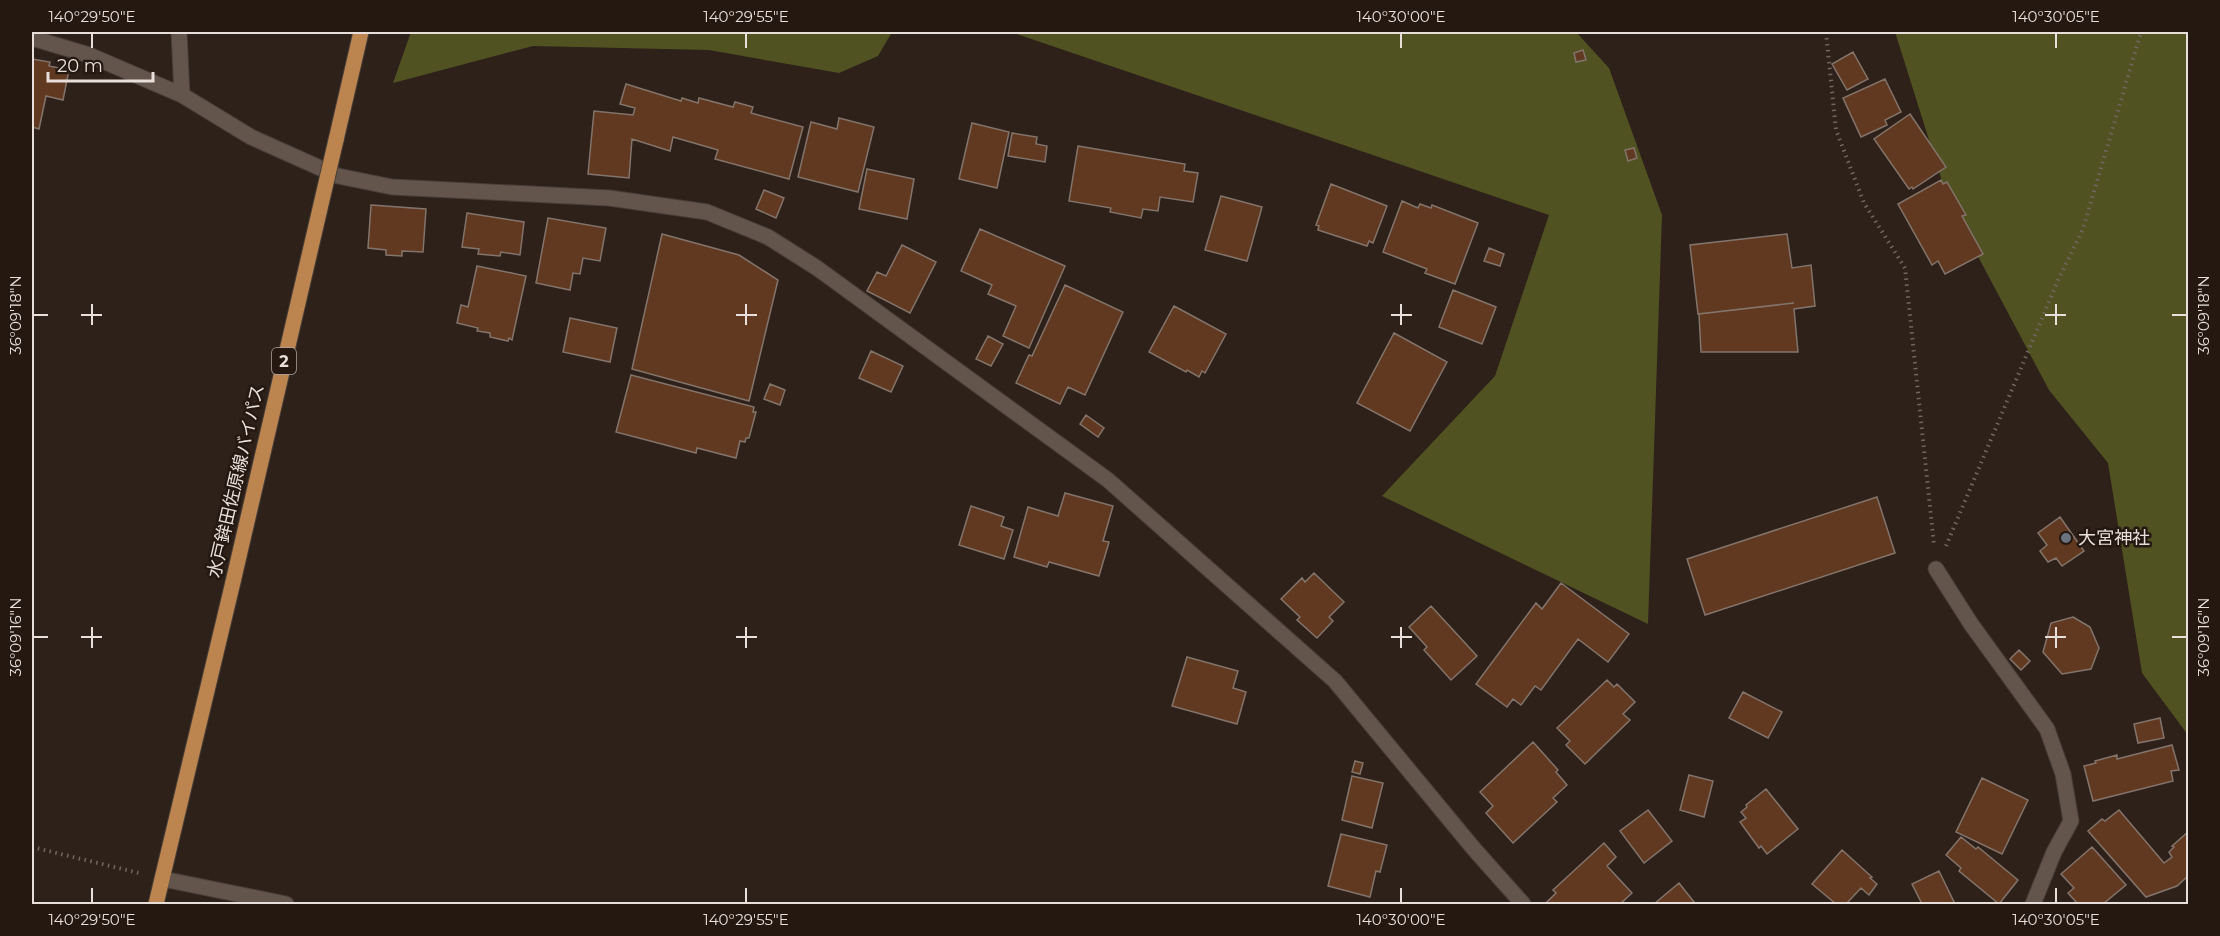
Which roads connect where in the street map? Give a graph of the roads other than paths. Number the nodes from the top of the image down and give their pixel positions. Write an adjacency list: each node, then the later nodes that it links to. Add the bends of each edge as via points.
1 (178, 32): 4 (street)
2 (361, 32): 6 (main road, 水戸鉾田佐原線バイパス / 2, bridge)
3 (32, 38): 4 (street, via 89,56)
4 (182, 95): 9 (street, via 251,137 338,176 392,187 620,199 707,212 768,237 817,268 1117,488 1335,681)
5 (1936, 569): 10 (street, via 2047,729 2063,774 2071,821)
6 (163, 879): 7 (main road, 水戸鉾田佐原線バイパス / 2); 8 (street)
7 (156, 904)
8 (286, 904)
9 (1523, 904)
10 (2033, 904)

